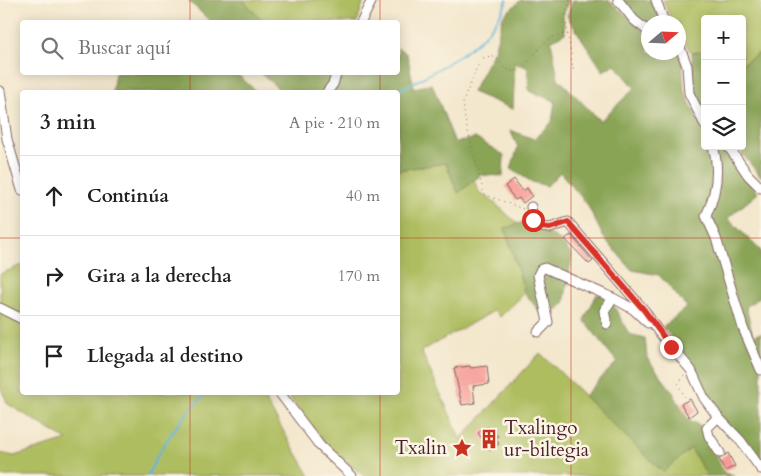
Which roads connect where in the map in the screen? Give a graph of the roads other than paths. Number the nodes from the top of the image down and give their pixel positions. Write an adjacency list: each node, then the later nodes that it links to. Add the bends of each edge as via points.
1 (372, 0): 5 (street)
2 (618, 0): 6 (street)
3 (656, 0): 4 (street)
4 (661, 15)
5 (362, 20)
6 (641, 26)
7 (683, 60): 11 (street, via 689,93)
8 (336, 75): 9 (street)
9 (328, 90)
10 (0, 91): 14 (street, via 6,139)
11 (701, 117)
12 (714, 150): 23 (street, via 718,173 706,216 716,238 743,328)
13 (731, 150): 15 (street)
14 (20, 184)
15 (761, 188)
16 (530, 207): 21 (street, via 533,220 540,227 550,228 568,222 644,310)
17 (613, 298): 20 (street, via 604,311); 21 (street, via 633,309); 22 (street, via 540,268 538,275 548,322)
18 (0, 308): 19 (street)
19 (20, 318)
20 (607, 324)
21 (658, 331): 25 (street, via 691,370 704,398)
22 (538, 332)
23 (761, 370)
24 (281, 395): 28 (street, via 320,446)
25 (718, 417): 26 (street, via 707,428); 27 (street)
26 (720, 453)
27 (761, 469)
28 (352, 476)

